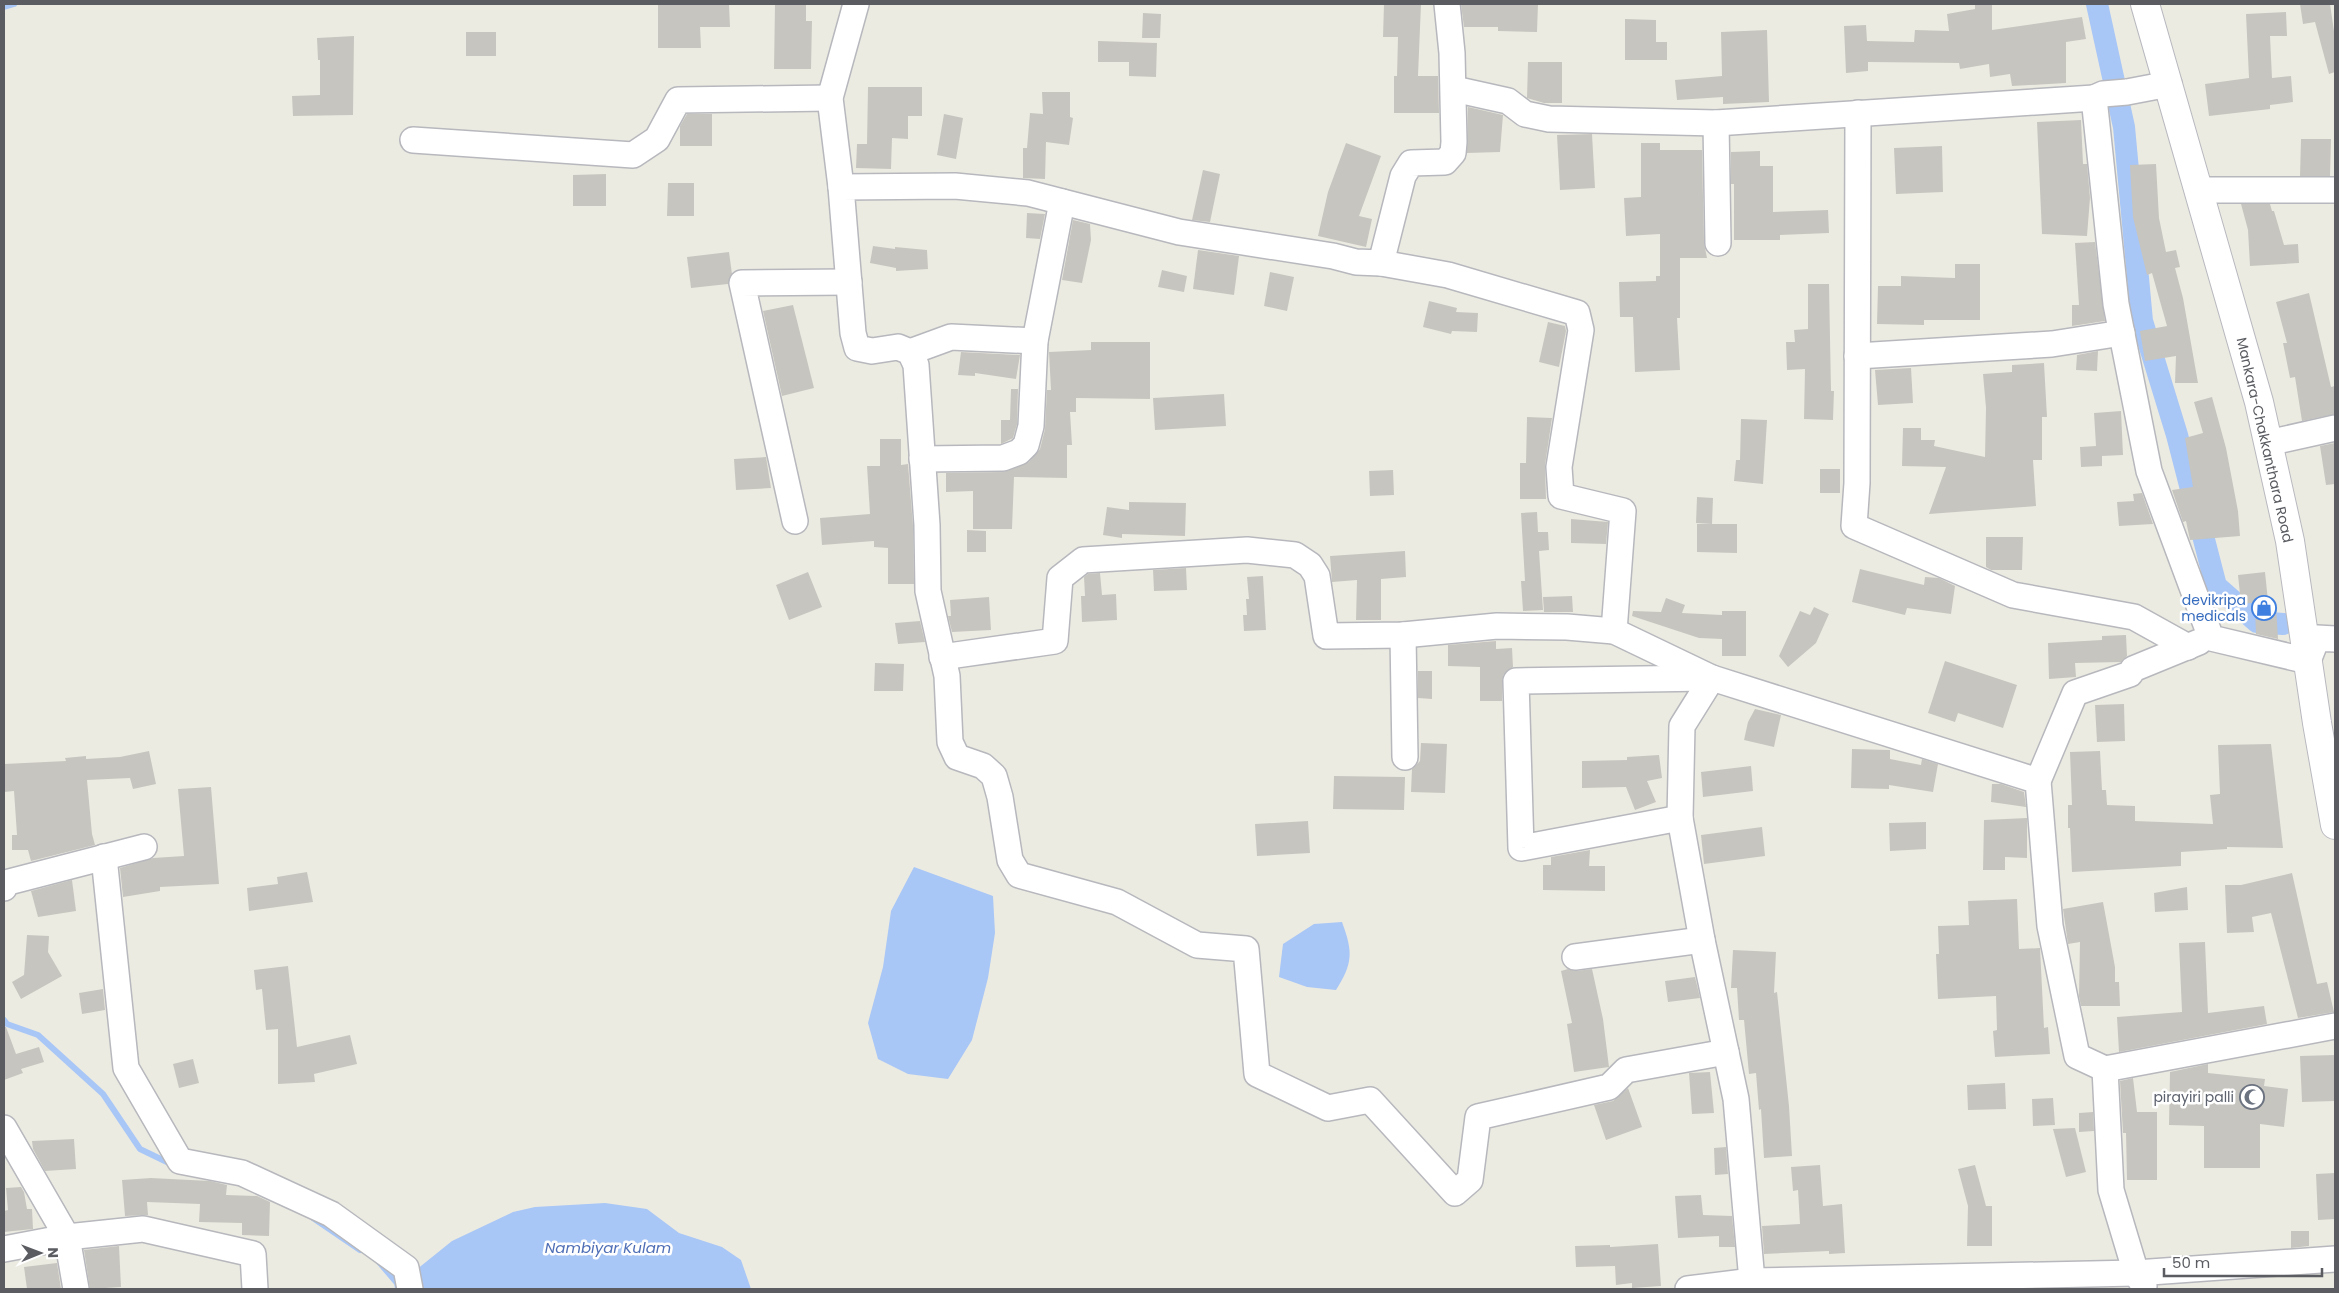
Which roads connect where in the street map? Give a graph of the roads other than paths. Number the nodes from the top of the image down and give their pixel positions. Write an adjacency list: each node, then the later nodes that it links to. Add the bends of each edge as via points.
1 (856, 4): 7 (street)
2 (1447, 4): 5 (street)
3 (2145, 4): 4 (main road, Mankara-Chakkanthara Road)
4 (2169, 84): 6 (street); 12 (main road, Mankara-Chakkanthara Road)
5 (1454, 89): 9 (street, via 1508,101 1525,114 1549,119); 16 (street, via 1452,153 1445,162 1411,163 1402,176)
6 (2108, 95): 8 (street); 18 (street, via 2116,304)
7 (830, 98): 10 (street, via 678,100 657,140 633,155); 11 (street)
8 (1858, 113): 9 (street); 21 (street)
9 (1716, 123): 15 (street)
10 (413, 140)
11 (853, 187): 14 (street, via 954,186 1018,192); 17 (street)
12 (2199, 190): 13 (street); 23 (main road, Mankara-Chakkanthara Road)
13 (2335, 190)
14 (1062, 202): 16 (street, via 1179,232 1356,262); 19 (street)
15 (1718, 243)
16 (1382, 263): 26 (street, via 1448,275 1577,313 1581,330 1559,467 1561,496 1624,511)
17 (849, 282): 20 (street, via 857,348 872,351 898,347); 25 (street, via 742,283)
18 (2122, 333): 21 (street, via 2052,344); 28 (street, via 2150,471)
19 (1035, 341): 20 (street, via 951,337); 24 (street, via 1031,426 1026,445 1019,452 1003,458)
20 (910, 352): 24 (street, via 916,366)
21 (1857, 356): 30 (street, via 1854,526 2013,595 2134,617)
22 (2335, 428): 23 (street)
23 (2268, 442): 32 (main road, Mankara-Chakkanthara Road, via 2290,541)
24 (922, 459): 31 (street, via 928,591)
25 (795, 521)
26 (1614, 630): 27 (street, via 1497,626); 33 (street)
27 (1403, 634): 31 (street, via 1326,636 1318,576 1310,565 1294,555 1247,550 1083,560 1060,578 1055,641); 34 (street)
28 (2211, 638): 30 (street); 32 (street)
29 (2335, 639): 32 (street, via 2317,638)
30 (2188, 647): 35 (street, via 2134,669 2130,674 2075,693)
31 (942, 657): 44 (street, via 947,676 950,742 956,757 983,766 994,776 1010,860 1019,875 1117,902 1197,945 1246,949 1257,1074 1328,1108 1370,1100 1455,1192 1470,1180 1478,1117 1609,1087 1626,1070)
32 (2308, 661): 37 (main road, Mankara-Chakkanthara Road)
33 (1712, 678): 35 (street); 36 (street, via 1682,726); 36 (street, via 1516,681 1521,848)
34 (1405, 757)
35 (2038, 781): 45 (street, via 2050,926 2077,1056)
36 (1680, 818): 41 (street)
37 (2335, 825)
38 (144, 847): 39 (street)
39 (104, 857): 40 (street, via 5,883); 54 (street, via 126,1068 180,1161 242,1172 331,1214 406,1268)
40 (4, 888)
41 (1702, 940): 42 (street); 44 (street)
42 (1575, 957)
43 (2335, 1026): 45 (street)
44 (1726, 1052): 50 (street, via 1736,1099)
45 (2105, 1069): 51 (street, via 2111,1190)
46 (4, 1128): 47 (street)
47 (67, 1237): 48 (street); 52 (street); 53 (street, via 143,1228 253,1254)
48 (4, 1249)
49 (2335, 1259): 51 (street)
50 (1752, 1281): 51 (street); 55 (street)
51 (2141, 1281)
52 (76, 1289)
53 (255, 1289)
54 (410, 1289)
55 (1688, 1289)

